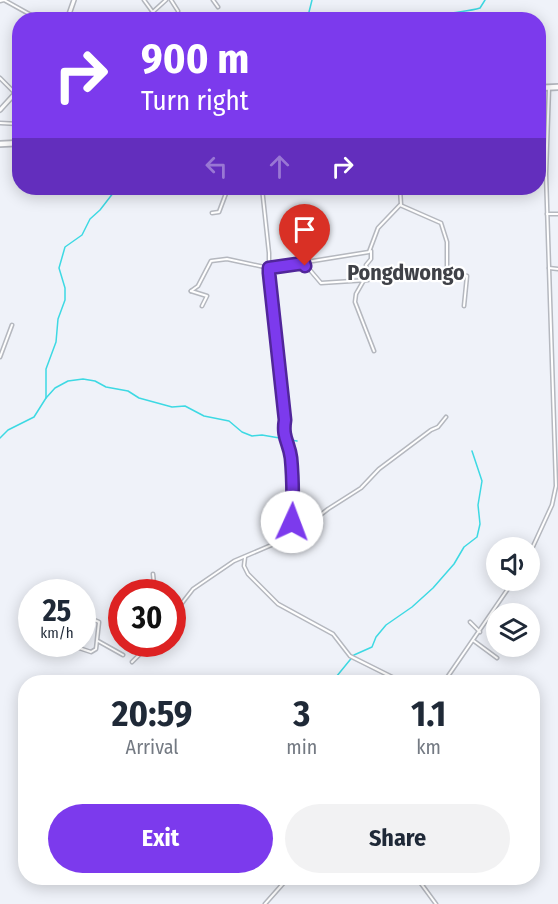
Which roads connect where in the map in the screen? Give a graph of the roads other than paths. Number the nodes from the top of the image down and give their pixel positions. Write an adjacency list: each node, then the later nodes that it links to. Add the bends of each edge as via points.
1 (144, 0): 7 (street)
2 (165, 0): 7 (street)
3 (171, 0): 8 (street)
4 (213, 0): 6 (street)
5 (0, 1): 9 (street)
6 (218, 7)
7 (152, 11)
8 (178, 11)
9 (26, 12)
10 (0, 78): 13 (street)
11 (558, 87): 12 (main road)
12 (549, 88): 21 (street)
13 (12, 90)
14 (12, 96): 15 (street)
15 (0, 110)
16 (225, 195): 20 (street, via 219,213)
17 (263, 195): 25 (street)
18 (400, 195): 19 (street)
19 (401, 204): 23 (street, via 378,228); 30 (street, via 441,224 447,242 447,270 467,276)
20 (212, 213)
21 (547, 214): 22 (street); 26 (street)
22 (558, 214)
23 (371, 251): 24 (street); 28 (street, via 366,265 368,280)
24 (304, 263): 25 (street); 28 (street, via 321,283)
25 (269, 268): 29 (street, via 227,259 211,261 198,286 191,291 207,296); 37 (street, via 285,420 283,436 290,453 293,481)
26 (549, 268): 27 (street); 34 (street)
27 (558, 269)
28 (364, 280): 32 (street, via 355,302)
29 (202, 306)
30 (464, 306)
31 (12, 325): 33 (street)
32 (374, 351)
33 (0, 357)
34 (553, 383): 35 (street); 38 (street, via 556,486)
35 (558, 385)
36 (446, 417): 37 (street, via 379,469 361,488)
37 (291, 537): 39 (street)
38 (537, 537)
39 (245, 556): 43 (street, via 193,589); 54 (street, via 248,574 277,603 333,634 350,656)
40 (153, 574): 41 (street)
41 (154, 579)
42 (507, 591): 46 (street)
43 (186, 598)
44 (96, 621): 47 (street)
45 (470, 622): 46 (street)
46 (480, 632): 48 (street)
47 (98, 641): 49 (street); 50 (street)
48 (474, 641): 52 (street); 55 (street)
49 (96, 645)
50 (108, 647)
51 (137, 657): 53 (street)
52 (497, 658)
53 (132, 662)
54 (388, 675)
55 (449, 675)
56 (282, 885): 58 (street)
57 (422, 885): 59 (street)
58 (266, 904)
59 (436, 904)

